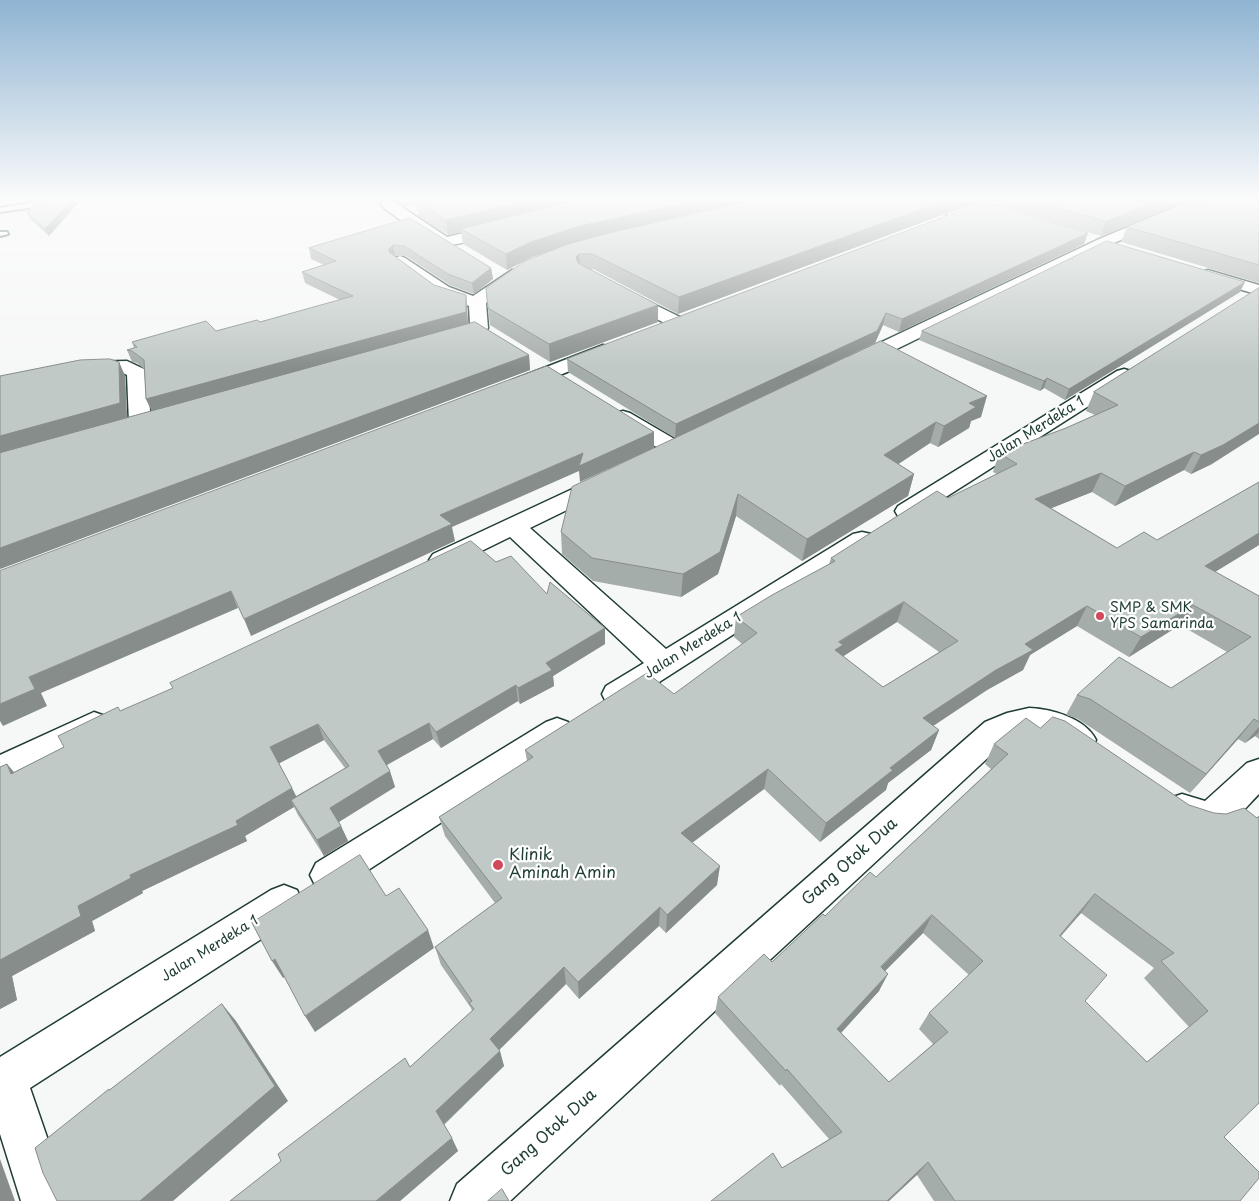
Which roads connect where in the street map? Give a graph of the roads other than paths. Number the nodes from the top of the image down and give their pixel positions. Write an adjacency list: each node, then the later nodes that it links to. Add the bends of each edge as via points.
1 (1073, 257): 15 (street)
2 (400, 261): 7 (street, via 443,290)
3 (532, 265): 7 (street, via 500,274)
4 (1194, 271): 6 (street)
5 (611, 287): 9 (street, via 687,319)
6 (1259, 290): 8 (street)
7 (476, 302): 10 (street, via 487,333)
8 (1225, 311)
9 (650, 333)
10 (432, 342)
11 (623, 344): 16 (street)
12 (526, 358): 16 (street)
13 (1150, 359): 24 (street, Jalan Merdeka 1)
14 (68, 370): 19 (street, via 127,367 137,373 131,426)
15 (835, 372)
16 (558, 377): 17 (street)
17 (503, 390)
18 (608, 408): 20 (street, via 684,444)
19 (159, 418)
20 (648, 462)
21 (621, 475): 22 (street)
22 (513, 526): 23 (street); 24 (street)
23 (423, 569)
24 (664, 664): 30 (street, Jalan Merdeka 1)
25 (117, 714): 27 (street)
26 (1106, 757): 32 (street, Gang Otok Dua, via 1051,723 1024,720 996,731)
27 (0, 770)
28 (1259, 773): 29 (street, via 1217,814 1209,817 1186,812)
29 (1154, 790)
30 (2, 1080): 31 (street)
31 (45, 1201)
32 (474, 1201)

